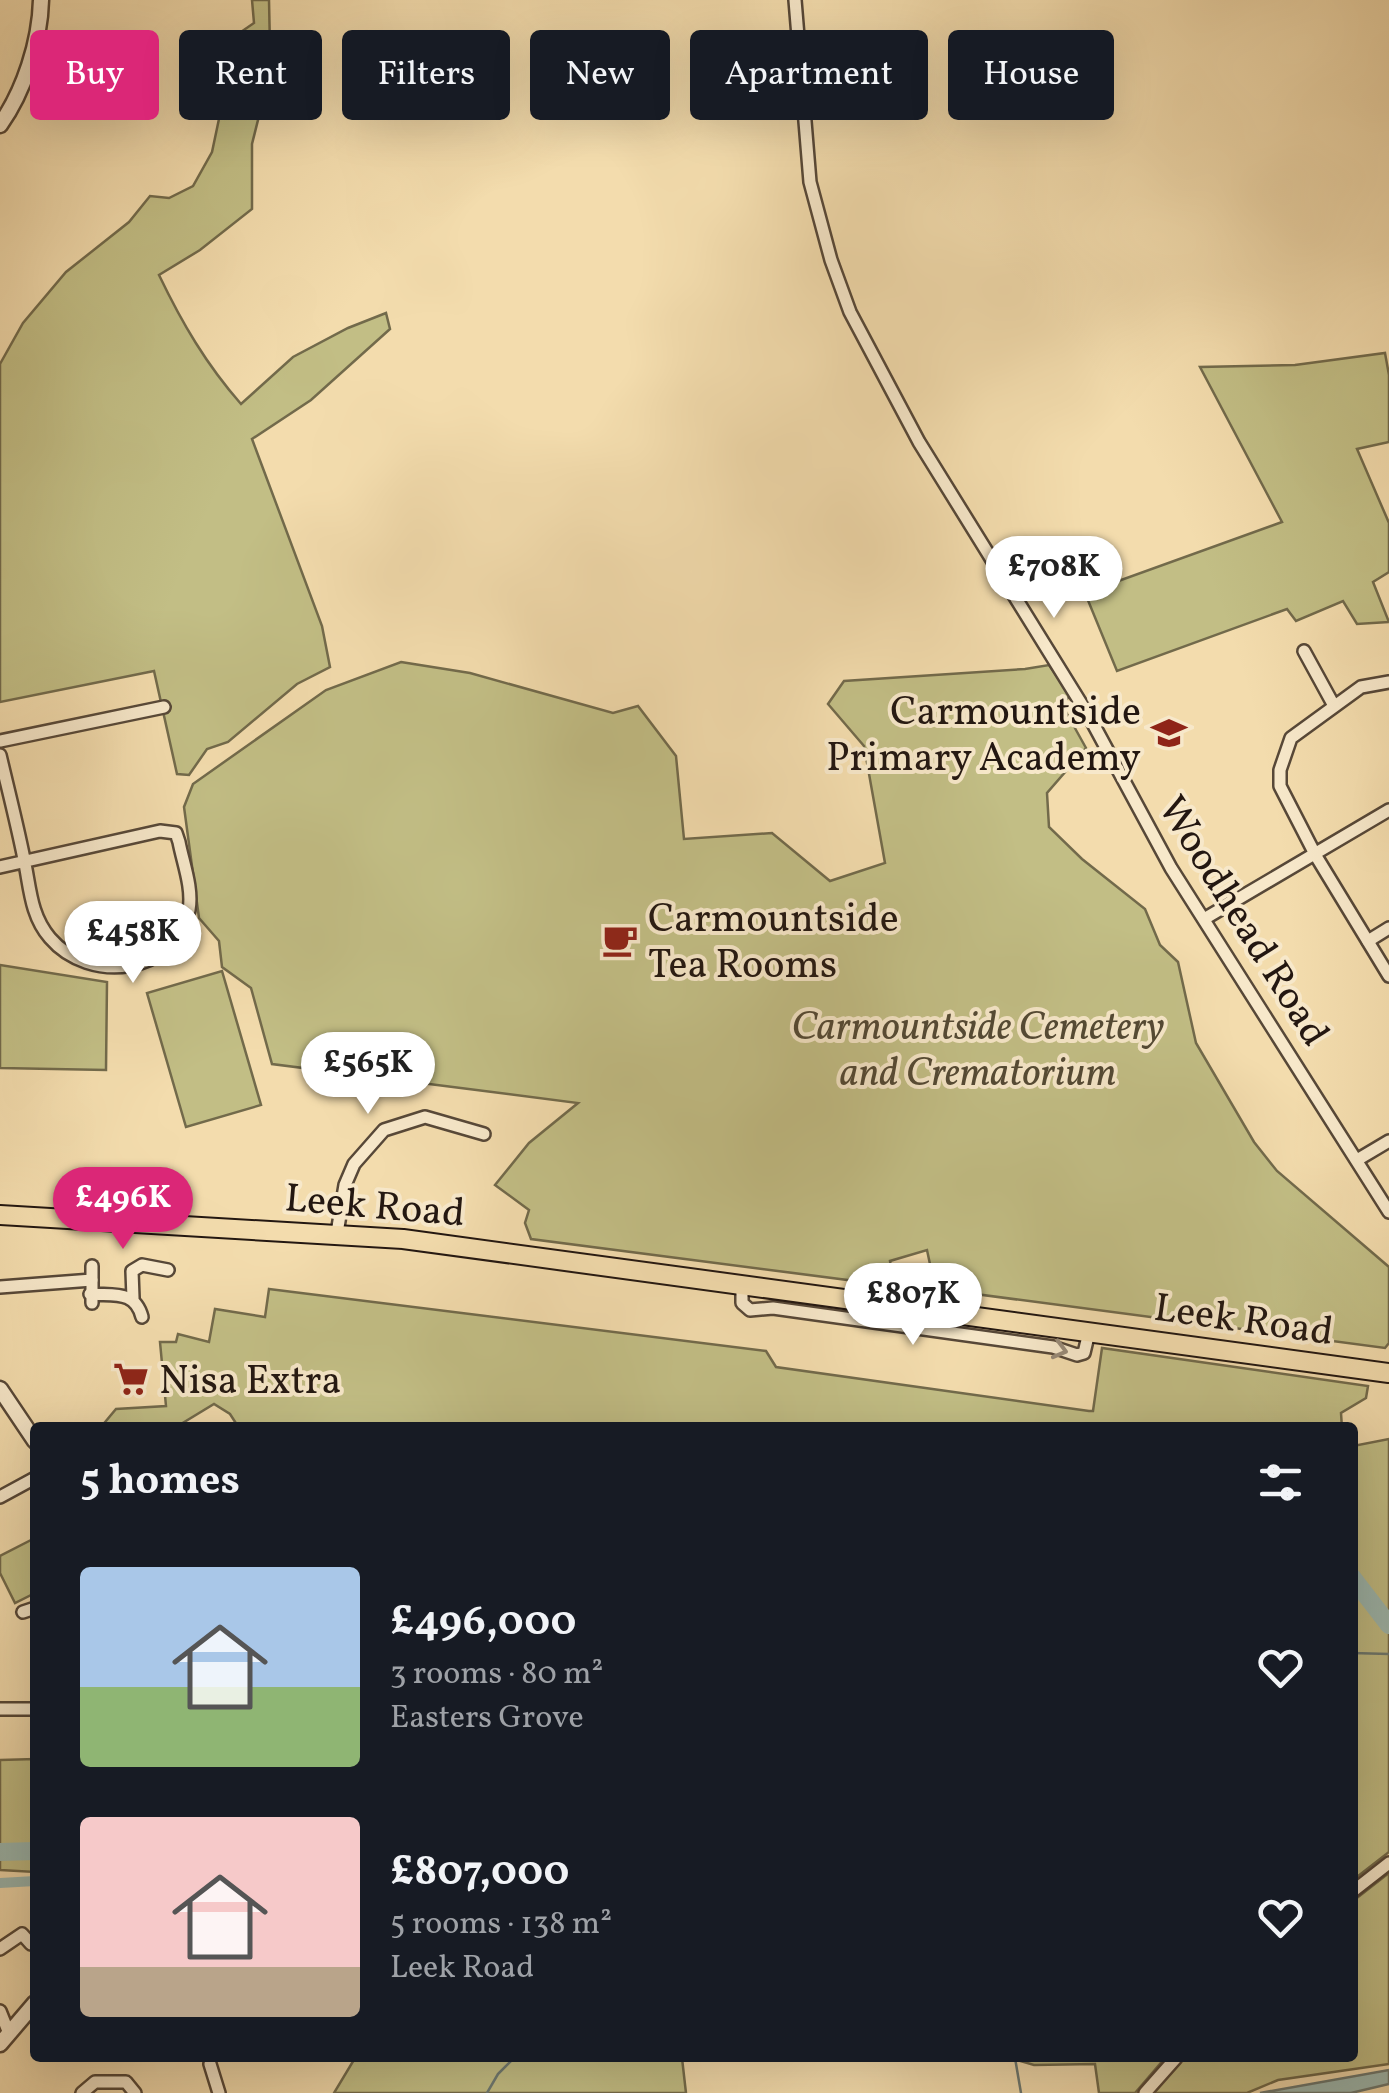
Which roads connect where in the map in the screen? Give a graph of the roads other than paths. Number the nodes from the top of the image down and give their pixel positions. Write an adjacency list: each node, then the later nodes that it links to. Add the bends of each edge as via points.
1 (41, 0): 3 (street, via 26,74)
2 (795, 0): 14 (street, Woodhead Road, via 810,182 850,312 919,442 1090,718)
3 (0, 124)
4 (1304, 651): 6 (street)
5 (1389, 682): 6 (street, via 1361,687)
6 (1333, 704): 11 (street, via 1291,738 1280,770 1280,786)
7 (164, 707): 8 (street)
8 (0, 741)
9 (0, 755): 12 (street)
10 (1389, 810): 11 (street)
11 (1316, 856): 14 (street); 16 (street)
12 (25, 861): 12 (street, via 176,833 189,890 186,920 154,960 128,966 90,962 51,939 39,922); 13 (street)
13 (0, 866)
14 (1204, 919): 20 (street, Woodhead Road)
15 (1389, 928): 16 (street)
16 (1368, 941): 17 (street)
17 (1389, 976)
18 (484, 1134): 23 (street, via 426,1116 384,1130 354,1164)
19 (1389, 1141): 20 (street)
20 (1357, 1160): 21 (street, Woodhead Road)
21 (1389, 1212)
22 (0, 1215): 23 (main road, Leek Road)
23 (338, 1234): 28 (main road, Leek Road)
24 (168, 1270): 26 (street, via 142,1265 132,1271)
25 (0, 1287): 26 (street, via 91,1286)
26 (133, 1298): 27 (street)
27 (142, 1317)
28 (1389, 1374)
29 (0, 1389): 30 (street)
30 (30, 1435)
31 (30, 1481): 32 (street)
32 (0, 1497)
33 (0, 1709): 34 (street)
34 (30, 1709)
35 (1389, 1862): 36 (street)
36 (1358, 1887)
37 (30, 1943): 38 (street, via 22,1934)
38 (0, 1949)
39 (30, 2009): 41 (street)
40 (0, 2011): 41 (street)
41 (4, 2038)
42 (1172, 2062): 47 (street)
43 (210, 2064): 46 (street)
44 (82, 2093): 45 (street, via 95,2082 126,2082)
45 (136, 2093)
46 (219, 2093)
47 (1144, 2093)

